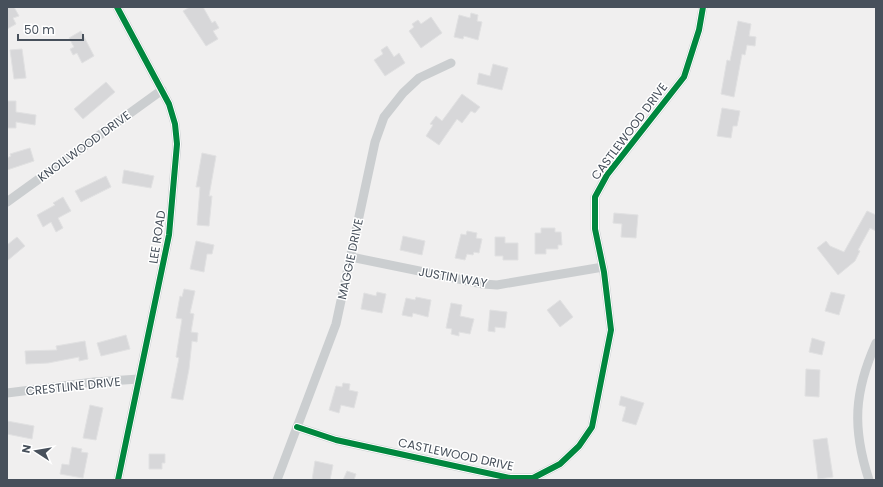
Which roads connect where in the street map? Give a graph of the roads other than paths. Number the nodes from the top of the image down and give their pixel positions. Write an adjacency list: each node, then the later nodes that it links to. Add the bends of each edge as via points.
1 (117, 7): 4 (street, LEE ROAD)
2 (703, 7): 7 (street, CASTLEWOOD DRIVE, via 699,30 684,77 607,175 595,197 595,229)
3 (450, 63): 6 (street, MAGGIE DRIVE, via 419,78 384,116 375,142)
4 (162, 90): 5 (street, KNOLLWOOD DRIVE); 9 (street, LEE ROAD, via 175,124 177,144 173,202 169,235)
5 (7, 202)
6 (351, 257): 7 (street, JUSTIN WAY, via 483,284); 11 (street, MAGGIE DRIVE, via 336,324)
7 (603, 267): 11 (street, CASTLEWOOD DRIVE, via 611,330 592,427 579,446 560,464 533,478 510,478 336,440)
8 (876, 343): 14 (street, via 862,378 858,397 858,432)
9 (139, 379): 10 (street, CRESTLINE DRIVE); 12 (street, LEE ROAD)
10 (7, 393)
11 (297, 427): 13 (street, MAGGIE DRIVE)
12 (118, 480)
13 (277, 480)
14 (869, 480)

